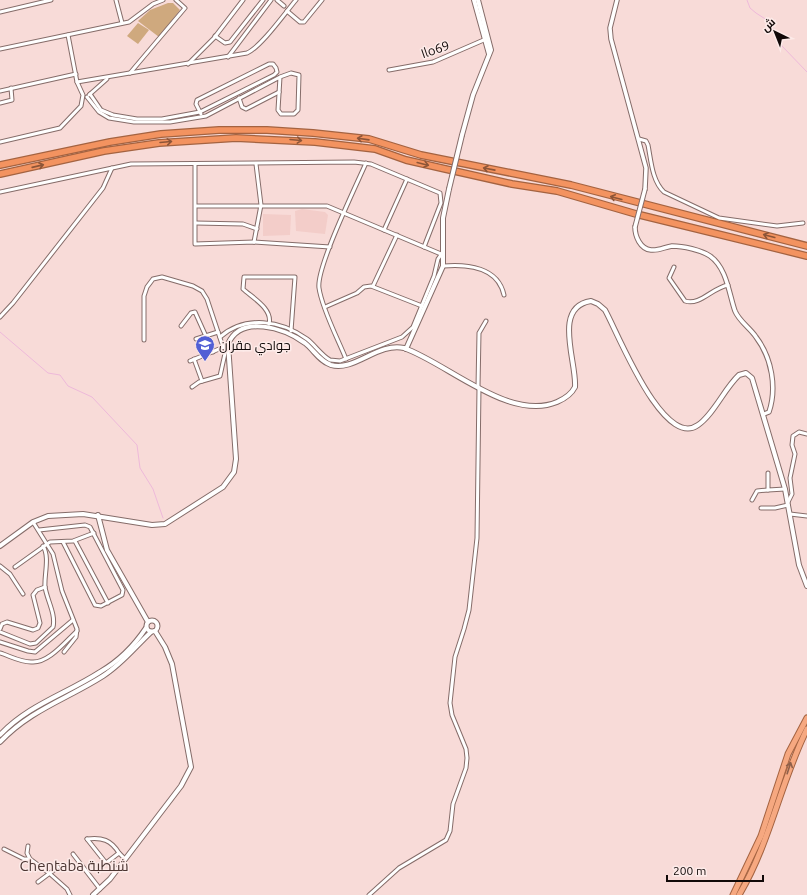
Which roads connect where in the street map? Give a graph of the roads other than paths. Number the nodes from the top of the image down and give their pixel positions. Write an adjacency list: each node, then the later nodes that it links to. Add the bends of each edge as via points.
1 (51, 0): 16 (street)
2 (116, 0): 17 (street)
3 (163, 0): 17 (street, via 153,4 135,19)
4 (176, 0): 26 (street, via 185,8)
5 (243, 0): 19 (street)
6 (263, 0): 19 (street, via 230,42 224,42)
7 (271, 0): 22 (street)
8 (277, 0): 14 (street)
9 (296, 0): 15 (street)
10 (322, 0): 15 (street, via 304,22 300,22)
11 (474, 0): 20 (main road)
12 (478, 0): 23 (main road, via 491,45)
13 (616, 0): 42 (street, via 610,28 611,39)
14 (284, 6)
15 (287, 11): 22 (street, via 251,51)
16 (0, 12)
17 (122, 23): 18 (street)
18 (68, 34): 21 (street); 27 (street)
19 (216, 36): 24 (street)
20 (486, 39): 23 (main road); 25 (street, Ilo69, via 433,62)
21 (0, 49)
22 (228, 57): 24 (street)
23 (489, 57): 64 (main road, bridge, via 473,95 462,135 444,218)
24 (187, 64): 26 (street)
25 (389, 70)
26 (130, 73): 28 (street)
27 (76, 74): 31 (street); 32 (street)
28 (112, 77): 30 (street); 33 (street)
29 (280, 77): 35 (street); 35 (street, via 291,73 299,76 296,112 278,112); 37 (street)
30 (92, 80): 31 (street); 33 (street)
31 (77, 82): 39 (street, via 83,95)
32 (11, 88): 34 (street); 38 (street, via 12,100)
33 (96, 88): 36 (street)
34 (0, 90)
35 (279, 92): 37 (street, via 246,109 242,107)
36 (88, 96): 39 (street); 40 (street, via 102,110 113,115 137,119 162,119); 41 (street, via 102,114 119,120 170,122)
37 (239, 98): 41 (street)
38 (0, 103)
39 (82, 103): 43 (street, via 58,128)
40 (200, 112): 40 (street, via 274,75 277,72 276,68 269,64 197,100); 41 (street)
41 (202, 116)
42 (639, 139): 56 (street, via 646,141 648,145 655,178 664,192 719,218 777,226); 68 (street, bridge, via 646,168 645,189 635,227 638,240 650,250 678,247 710,257 719,267)
43 (0, 142)
44 (366, 163): 45 (street); 50 (street); 54 (street)
45 (256, 164): 47 (street); 53 (street)
46 (0, 165): 61 (highway, one-way to 46, via 571,185 421,155 369,139 320,133 232,130 161,134)
47 (195, 165): 48 (street, via 132,164); 52 (street)
48 (112, 168): 51 (street); 73 (street, via 103,188)
49 (0, 174): 65 (highway, one-way to 65, via 104,151 159,143 236,138 289,139 375,149 406,160 512,184 558,191 636,214)
50 (407, 179): 58 (street); 62 (street, via 441,195 441,203)
51 (0, 192)
52 (196, 206): 53 (street); 55 (street)
53 (261, 206): 54 (street, via 325,206); 57 (street)
54 (345, 213): 58 (street); 63 (street)
55 (196, 223): 57 (street, via 243,224); 60 (street, via 195,244)
56 (803, 223)
57 (257, 228): 60 (street)
58 (384, 230): 59 (street)
59 (397, 235): 62 (street); 69 (street)
60 (254, 242): 63 (street)
61 (807, 246)
62 (424, 247): 64 (street)
63 (330, 248): 72 (street, via 318,278)
64 (442, 252): 66 (main road); 71 (street)
65 (807, 256)
66 (443, 266): 70 (street, via 467,266 487,270 500,283); 84 (main road)
67 (674, 267): 68 (street, via 669,278 685,301 696,302)
68 (728, 285): 92 (street, via 735,312 757,338 769,365 772,377 772,404 769,412)
69 (373, 286): 71 (street); 72 (street, via 366,286 357,293)
70 (504, 295)
71 (422, 306): 87 (street, via 414,327 407,334)
72 (325, 307): 87 (street)
73 (0, 317)
74 (486, 321): 91 (street, via 479,332)
75 (269, 324): 77 (street); 77 (street, via 268,312 243,289 244,277 295,277); 80 (street, via 241,324)
76 (182, 326): 79 (street, via 194,311)
77 (291, 331): 87 (street, via 306,338 330,360 337,362)
78 (218, 332): 79 (street); 80 (street); 82 (street, via 208,299 202,291 193,286 158,277 149,283 144,296)
79 (206, 336): 81 (street); 85 (street)
80 (220, 337): 83 (street)
81 (196, 338)
82 (144, 340)
83 (226, 349): 84 (main road, via 236,332 246,326 274,329 294,336 308,345 322,360 332,365 344,365 390,348); 85 (street); 89 (street, via 220,376); 101 (main road, via 236,460 234,472 228,482 217,492 165,524 152,525)
84 (406, 349): 91 (main road)
85 (213, 352): 86 (street)
86 (194, 359): 88 (street); 89 (street)
87 (346, 359)
88 (190, 361)
89 (202, 381): 90 (street)
90 (192, 387)
91 (479, 387): 92 (main road, via 508,400 530,406 551,405 568,396 573,391 575,382 570,318 576,307 591,301 605,310 655,404 680,427 699,425 733,381 742,374 748,374 752,378); 142 (street, via 477,538 468,610 455,658 450,702 452,715 466,748 466,768 446,840 399,868)
92 (764, 414): 95 (main road)
93 (807, 434): 98 (street, via 799,432 793,436 795,457 790,478 792,494)
94 (768, 473): 96 (street)
95 (785, 489): 96 (street); 98 (main road)
96 (768, 490): 97 (street, via 757,491)
97 (752, 500)
98 (788, 503): 99 (street, via 768,509); 100 (main road)
99 (761, 508)
100 (790, 514): 102 (street); 113 (main road, via 799,565)
101 (98, 516): 103 (main road, via 48,516); 118 (main road, via 107,550)
102 (807, 516)
103 (33, 522): 104 (street); 109 (main road)
104 (39, 530): 105 (street, via 85,525); 108 (street)
105 (94, 533): 106 (street); 116 (street, via 123,591 121,596)
106 (76, 541): 107 (street); 116 (street)
107 (62, 542): 108 (street, via 56,540); 116 (street, via 96,605)
108 (48, 543): 110 (street); 117 (street, via 56,560 62,591)
109 (0, 546)
110 (44, 546): 112 (street); 114 (street)
111 (0, 566): 115 (street, via 10,574)
112 (15, 567)
113 (807, 586)
114 (45, 587): 120 (street, via 37,590 34,595 40,623 38,628 31,630 7,622 2,624); 120 (street, via 54,622 51,630 36,643 30,644)
115 (23, 594)
116 (108, 603)
117 (73, 620): 121 (street); 123 (street, via 35,652)
118 (148, 622): 119 (main road); 122 (main road, via 157,623 157,628)
119 (146, 628): 122 (main road); 128 (main road, via 113,664 28,711)
120 (0, 630)
121 (77, 631): 124 (street, via 75,639); 125 (street, via 38,662 29,662)
122 (153, 632): 129 (main road, via 111,670 36,712); 135 (main road, via 165,647 172,664 190,767 181,786)
123 (0, 642)
124 (64, 652)
125 (0, 653)
126 (807, 718): 143 (highway, via 788,754 771,811)
127 (807, 729): 144 (highway, one-way to 127, via 763,846 791,763)
128 (0, 735)
129 (0, 742)
130 (28, 846): 134 (street, via 27,853)
131 (4, 849): 134 (street, via 24,859)
132 (119, 852): 132 (street, via 106,863 87,839 108,840); 135 (street)
133 (73, 854): 139 (street)
134 (30, 858): 137 (street)
135 (125, 859): 139 (main road)
136 (58, 867): 137 (street)
137 (49, 873): 138 (street); 140 (street)
138 (38, 882)
139 (100, 889): 141 (main road)
140 (70, 895)
141 (93, 895)
142 (369, 895)
143 (733, 895)
144 (739, 895)

